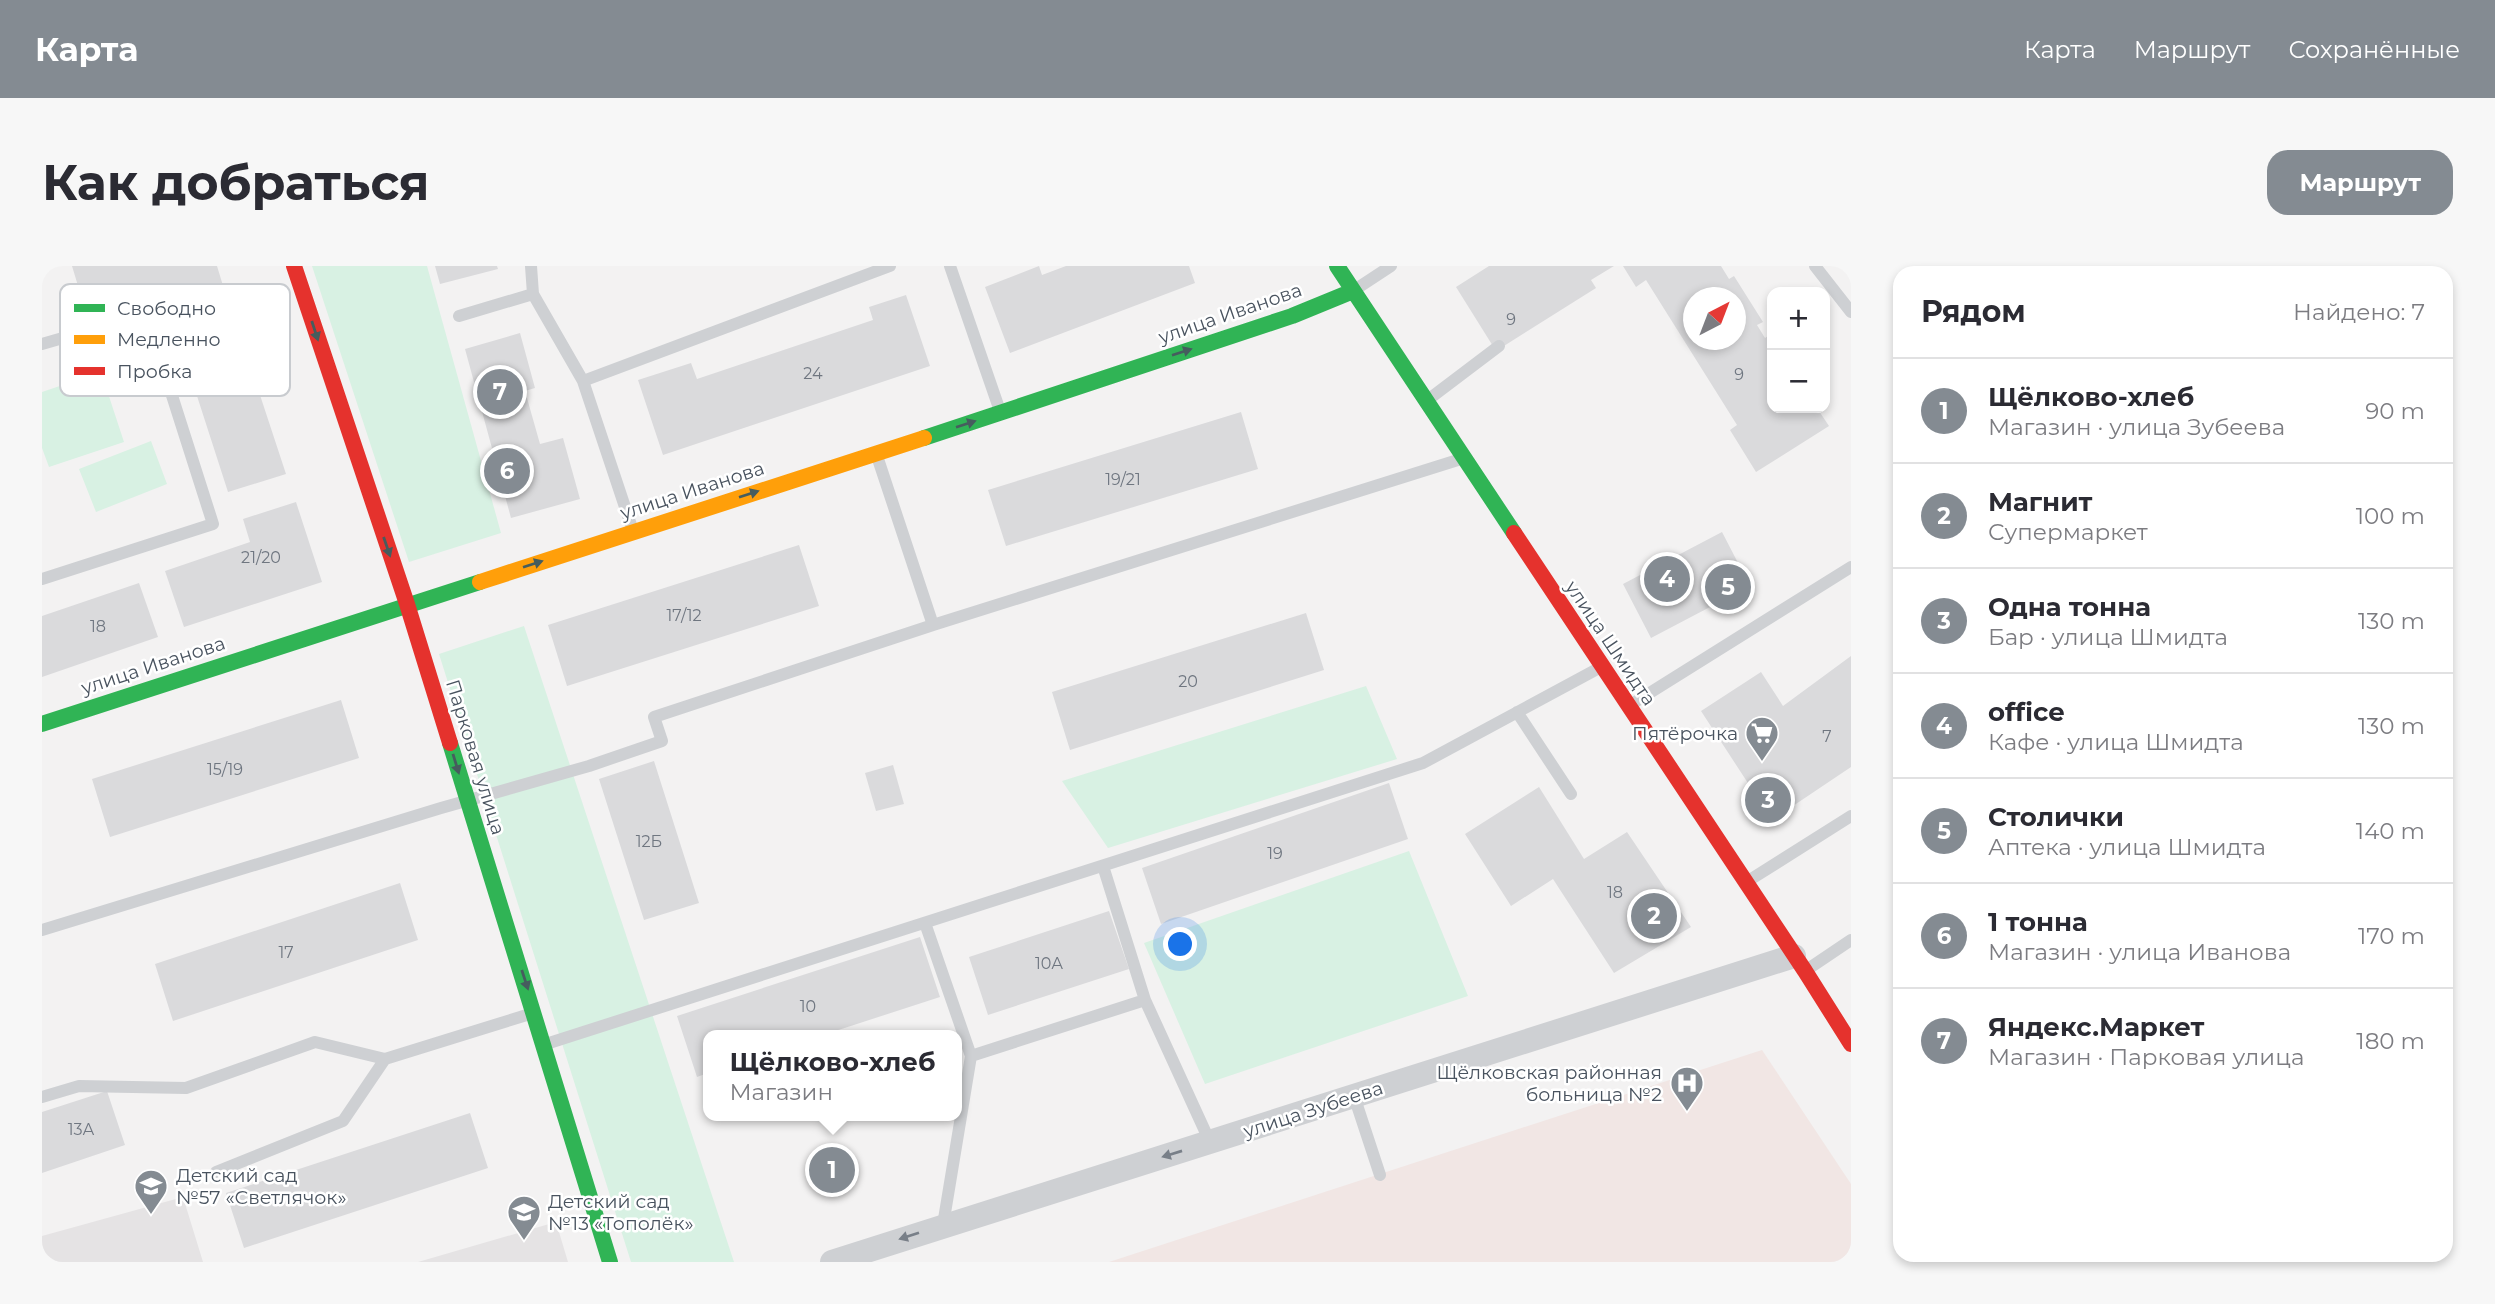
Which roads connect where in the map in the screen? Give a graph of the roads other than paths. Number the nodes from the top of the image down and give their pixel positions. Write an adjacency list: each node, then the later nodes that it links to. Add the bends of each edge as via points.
1 (294, 266): 24 (street, Парковая улица, one-way to 24)
2 (531, 266): 9 (lane)
3 (890, 266): 15 (lane)
4 (950, 266): 18 (lane)
5 (1337, 266): 8 (street, улица Шмидта)
6 (1391, 266): 8 (lane)
7 (1815, 266): 10 (lane)
8 (1353, 291): 17 (street, улица Шмидта); 18 (street, улица Иванова, one-way to 8, via 1292,316)
9 (533, 294): 11 (lane); 15 (lane)
10 (1851, 312)
11 (459, 316)
12 (60, 339): 13 (lane)
13 (42, 344)
14 (1499, 346): 17 (lane)
15 (583, 382): 21 (lane)
16 (172, 396): 23 (lane, via 213,524)
17 (1426, 401): 20 (street, улица Шмидта)
18 (1000, 413): 19 (street, улица Иванова, one-way to 18)
19 (876, 453): 21 (street, улица Иванова, one-way to 19); 25 (lane)
20 (1463, 458): 25 (lane); 26 (street, улица Шмидта)
21 (634, 531): 24 (street, улица Иванова, one-way to 21)
22 (1851, 567): 27 (lane)
23 (42, 579)
24 (407, 604): 29 (street, улица Иванова); 31 (street, Парковая улица, one-way to 31)
25 (933, 625): 31 (lane, via 654,717 662,741)
26 (1601, 666): 27 (street, улица Шмидта); 28 (lane)
27 (1628, 706): 34 (street, улица Шмидта)
28 (1517, 712): 30 (lane); 33 (lane, via 1423,763)
29 (42, 724)
30 (1571, 794)
31 (467, 801): 36 (lane); 40 (street, Парковая улица, one-way to 40)
32 (1851, 816): 34 (lane)
33 (1103, 866): 35 (lane); 39 (lane)
34 (1745, 883): 38 (street, улица Шмидта)
35 (925, 923): 42 (lane); 43 (lane)
36 (42, 930)
37 (1851, 940): 38 (lane)
38 (1800, 963): 41 (street, улица Шмидта); 45 (street, улица Зубеева)
39 (1145, 1000): 43 (lane); 49 (lane)
40 (535, 1012): 42 (street, Парковая улица); 44 (lane)
41 (1851, 1044)
42 (545, 1045): 53 (street, Парковая улица)
43 (971, 1056): 47 (lane)
44 (385, 1059): 46 (lane, via 315,1042 186,1088 79,1086); 50 (lane, via 343,1121)
45 (1354, 1096): 49 (street, улица Зубеева); 51 (lane)
46 (42, 1097)
47 (962, 1110)
48 (960, 1121): 52 (lane)
49 (1210, 1142): 52 (street, улица Зубеева, one-way to 52)
50 (216, 1172)
51 (1381, 1175)
52 (943, 1225): 54 (street, улица Зубеева, one-way to 54)
53 (610, 1262)
54 (832, 1262)

